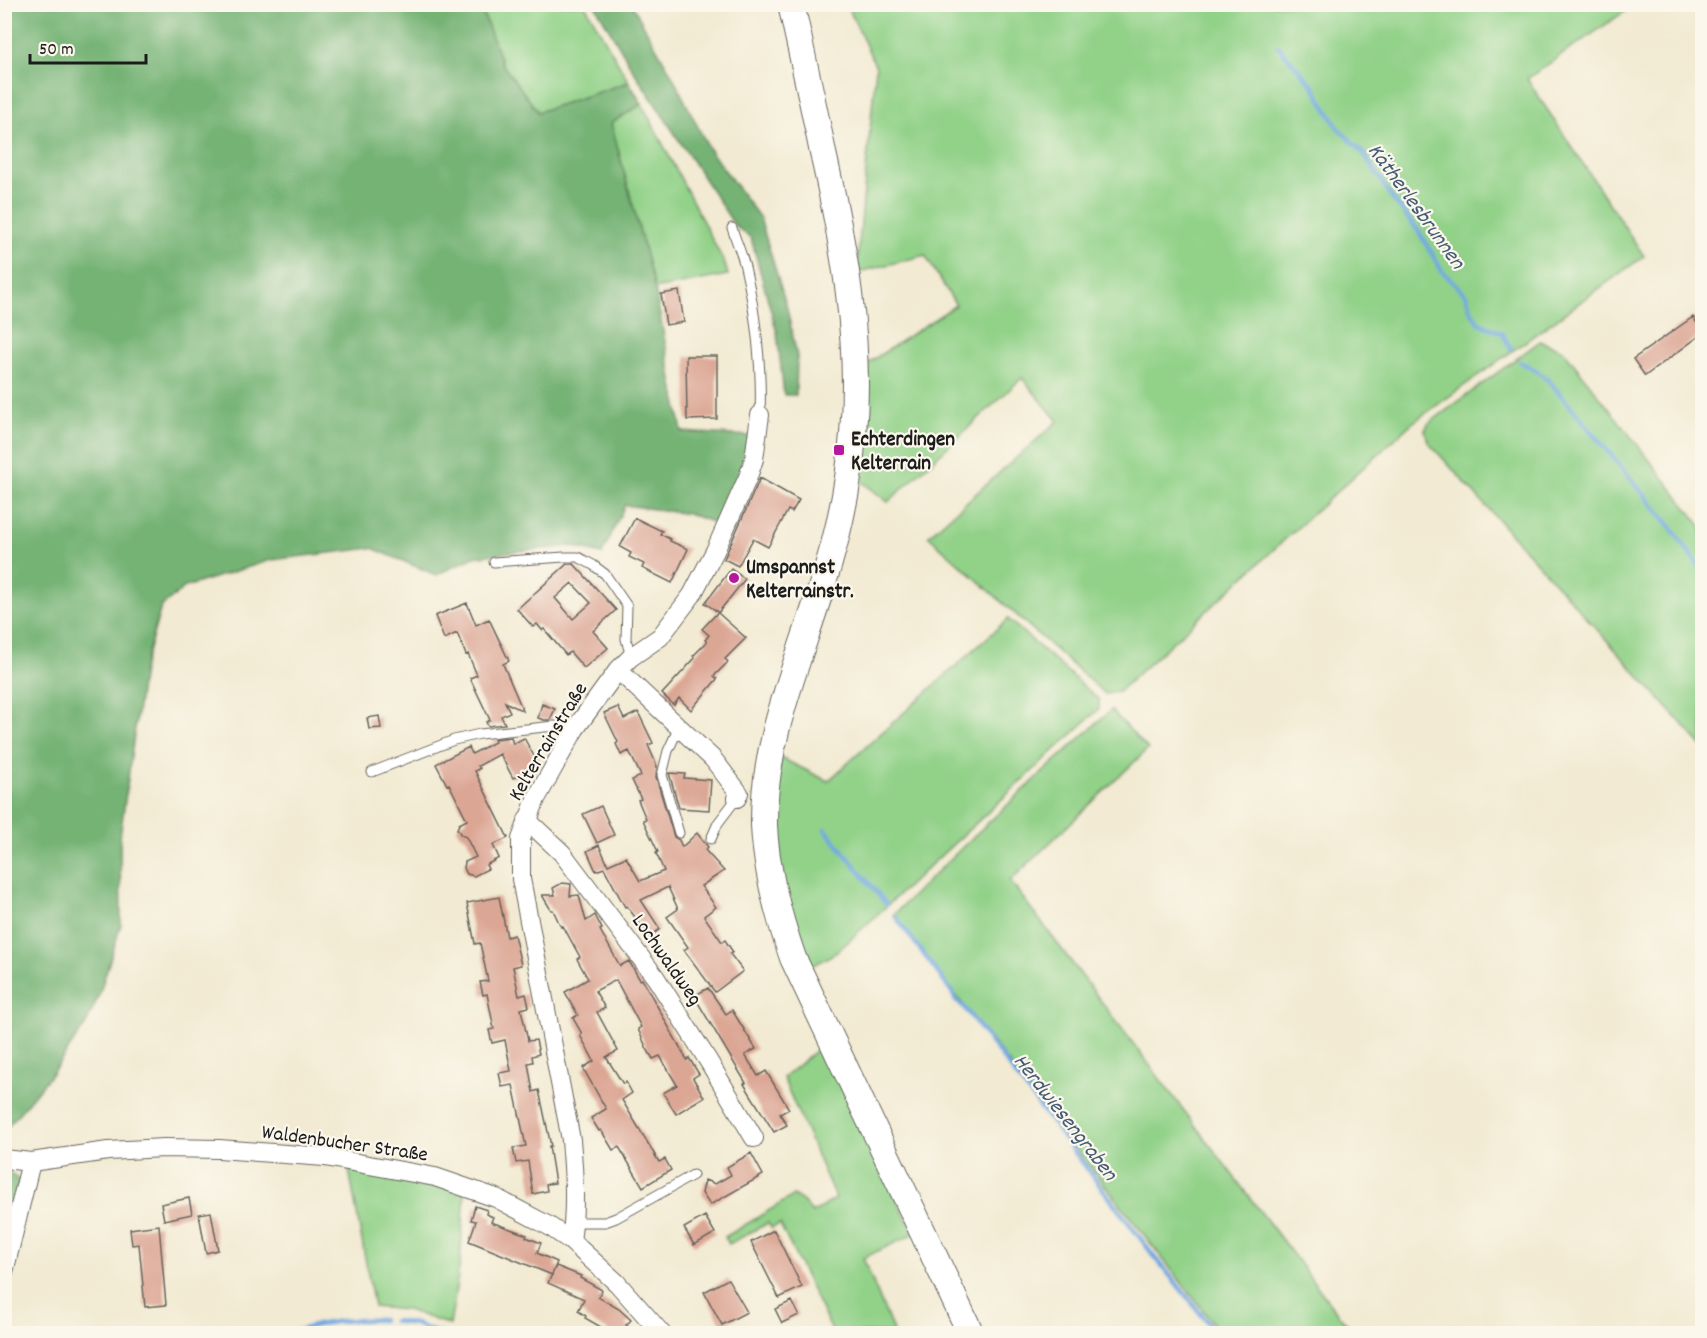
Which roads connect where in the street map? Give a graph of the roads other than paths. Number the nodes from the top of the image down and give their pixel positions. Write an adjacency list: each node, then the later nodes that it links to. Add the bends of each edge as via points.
1 (791, 4): 22 (main road, via 845,258 854,335 855,403 841,521 770,755 765,816 768,861 776,905 793,958)
2 (732, 228): 3 (lane, via 745,267 757,340 762,384)
3 (760, 415): 5 (street, Kelterrainstraße, via 748,477 692,595 660,637)
4 (494, 562): 5 (lane, via 564,556 578,557 593,565 605,574 627,606 626,639)
5 (631, 657): 6 (street, Kelterrainstraße)
6 (618, 670): 7 (street); 8 (street, Kelterrainstraße)
7 (679, 727): 10 (street, via 713,759 739,793); 12 (lane, via 662,775)
8 (575, 729): 9 (lane, via 554,726 480,734); 11 (street, Kelterrainstraße)
9 (372, 772)
10 (737, 798): 13 (lane)
11 (526, 820): 14 (street, Lochwaldweg, via 562,853 656,978); 18 (street, Kelterrainstraße, via 521,839 521,879 571,1140)
12 (679, 833)
13 (711, 839)
14 (754, 1138)
15 (4, 1159): 16 (street, Waldenbucher Straße)
16 (31, 1162): 19 (street, Waldenbucher Straße, via 164,1148 333,1158 469,1187 523,1212); 20 (street)
17 (693, 1175): 18 (lane, via 616,1218)
18 (574, 1222): 19 (street, Kelterrainstraße)
19 (571, 1241): 21 (street, Waldenbucher Straße, via 617,1283)
20 (4, 1272)
21 (662, 1334)
22 (971, 1334)

